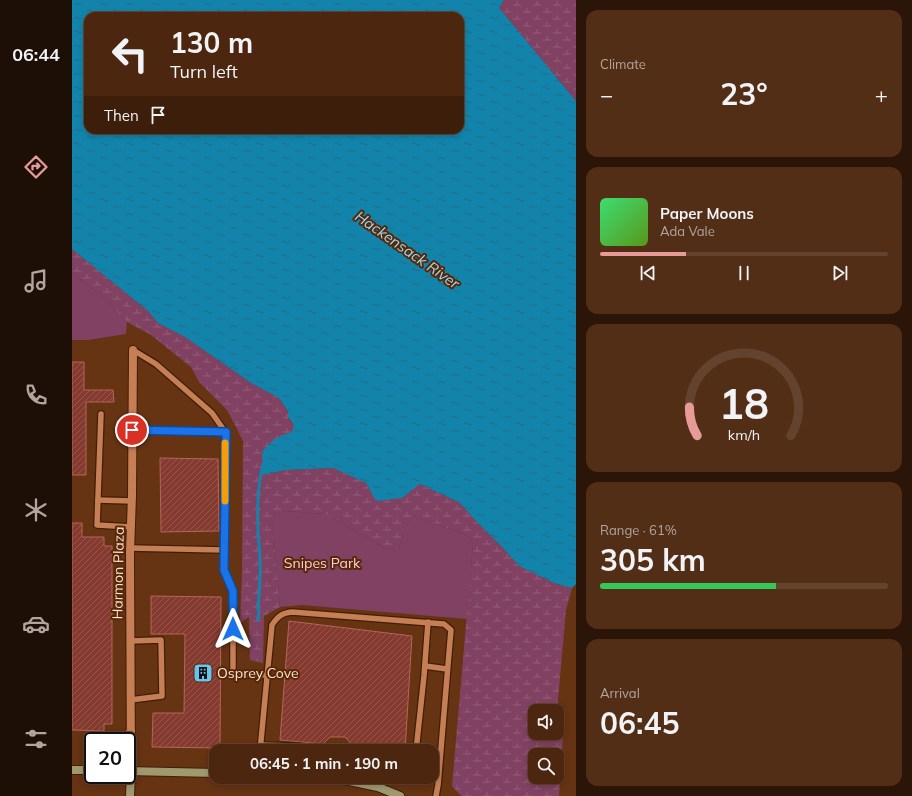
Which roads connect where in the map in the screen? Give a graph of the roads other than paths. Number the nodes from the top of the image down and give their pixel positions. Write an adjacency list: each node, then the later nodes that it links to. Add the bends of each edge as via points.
1 (133, 350): 3 (street, Harmon Plaza); 4 (lane, via 156,364 212,413)
2 (101, 414): 5 (lane)
3 (132, 430): 4 (lane); 6 (street, Harmon Plaza)
4 (226, 432): 9 (lane)
5 (98, 500): 6 (lane); 7 (lane, via 97,525)
6 (132, 501): 7 (street, Harmon Plaza)
7 (131, 527): 8 (street, Harmon Plaza)
8 (130, 548): 9 (lane); 11 (street, Harmon Plaza)
9 (224, 550): 14 (lane, via 224,570 233,591 234,675)
10 (428, 622): 12 (lane); 13 (lane, via 444,624 451,630); 14 (lane, via 283,613 272,625)
11 (130, 641): 15 (street, Harmon Plaza); 15 (lane, via 161,640 162,696)
12 (425, 666): 13 (lane); 18 (lane)
13 (448, 669): 23 (lane)
14 (267, 675): 17 (lane)
15 (130, 700): 16 (street, Harmon Plaza)
16 (131, 731)
17 (260, 744)
18 (417, 744)
19 (72, 770): 20 (main road)
20 (84, 770)
21 (136, 771): 22 (main road)
22 (209, 772)
23 (439, 774)
24 (130, 784): 27 (main road, Harmon Plaza)
25 (364, 784): 28 (main road)
26 (438, 784): 29 (lane)
27 (130, 796)
28 (400, 796)
29 (436, 796)

